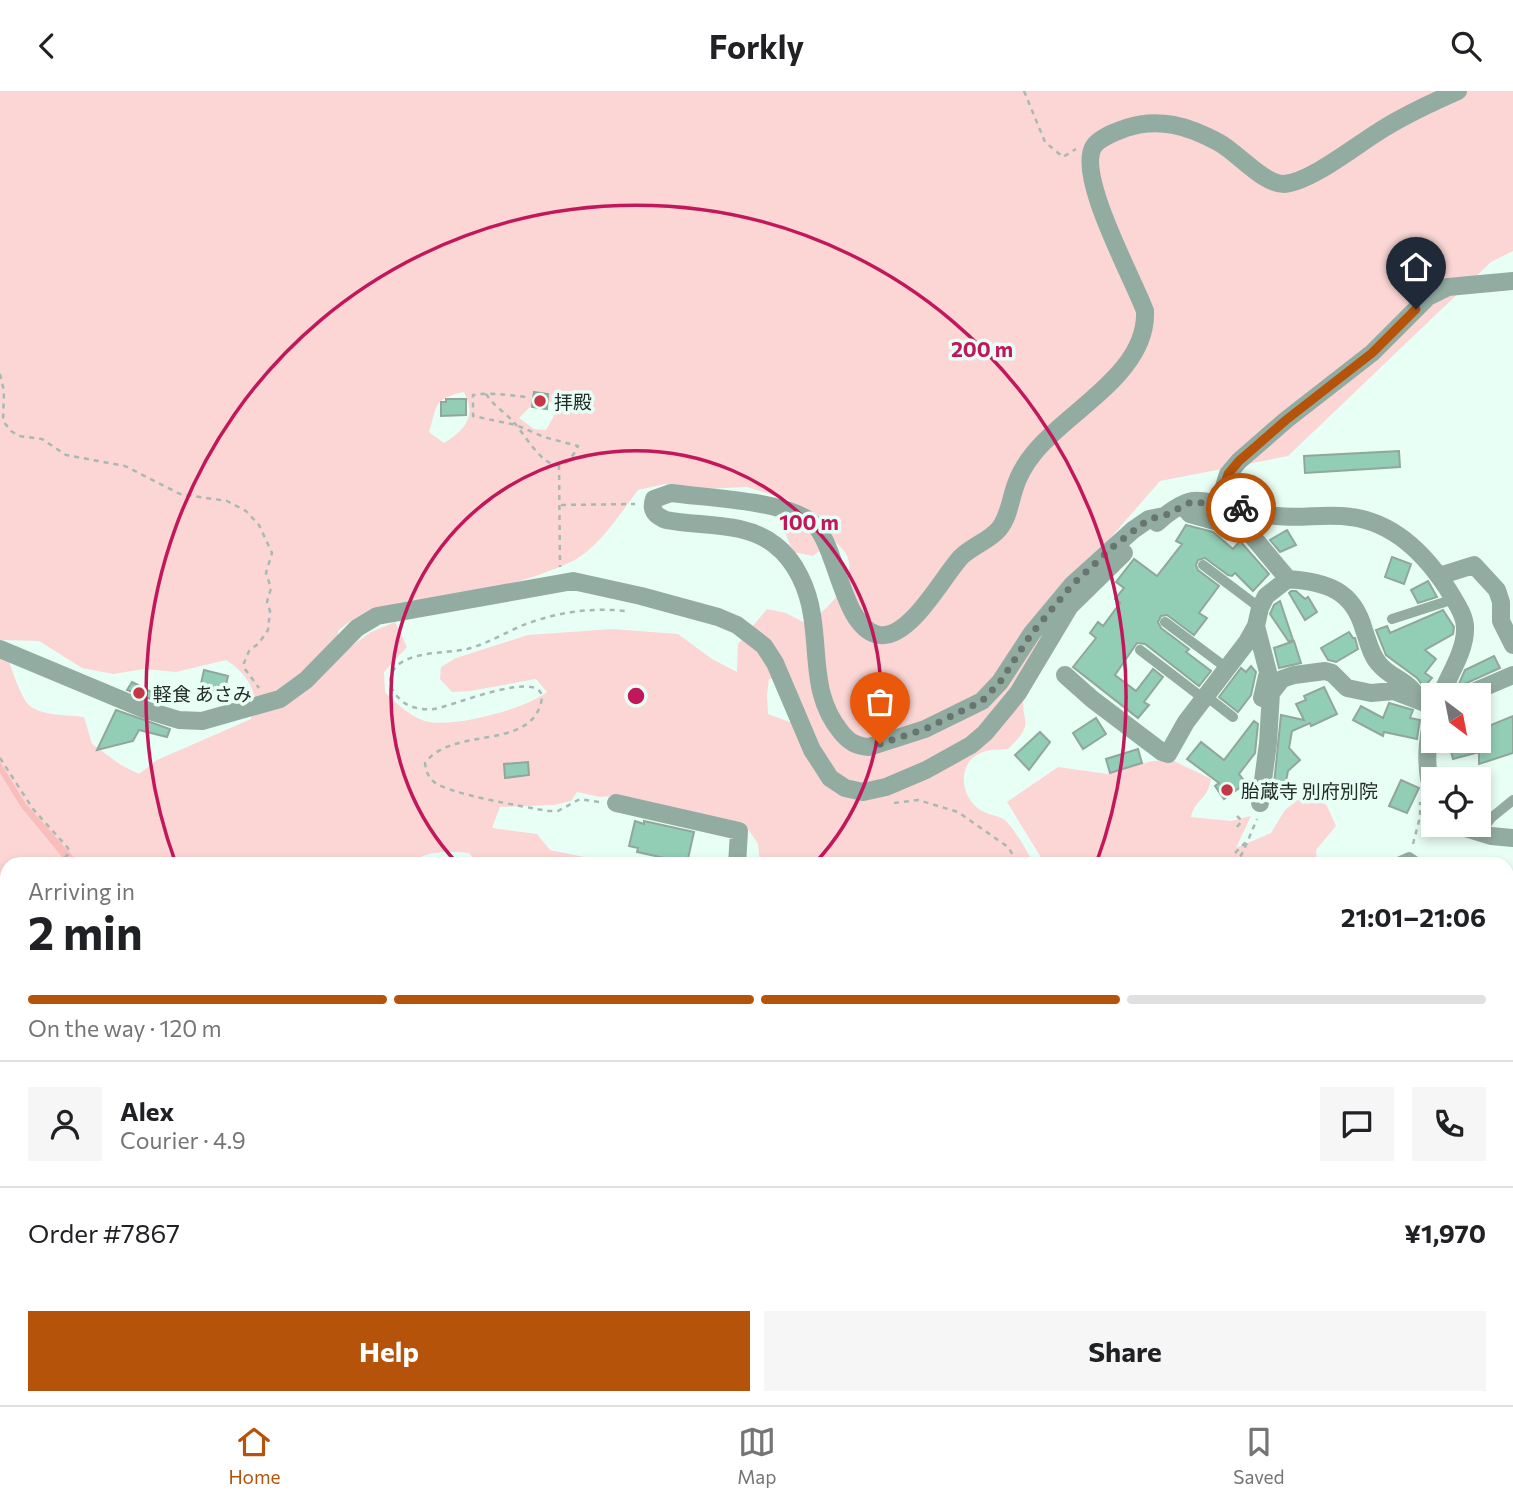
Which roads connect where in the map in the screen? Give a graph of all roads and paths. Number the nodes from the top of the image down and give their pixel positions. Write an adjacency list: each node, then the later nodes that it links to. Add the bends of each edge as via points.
1 (1024, 91): 3 (path, via 1049,147 1063,157 1084,144)
2 (1458, 91): 3 (street, via 1406,115 1317,171 1284,184 1259,174 1219,142 1160,121 1118,131)
3 (1093, 146): 10 (street, via 1090,158 1096,197 1144,311 1140,339 1107,386 1034,453 999,529 963,555 900,629 881,635 864,625 846,598 822,535 804,517 763,506 670,493 660,495)
4 (1513, 281): 13 (street, via 1448,287 1428,297 1372,353 1286,420 1228,474 1225,495)
5 (0, 374): 33 (path, via 5,391 3,421 19,436 42,439 66,455 125,466 180,494 227,501 259,525 272,553 266,573 271,588 269,621 268,630 244,663)
6 (486, 394): 7 (path); 8 (path); 8 (path, via 473,395 472,416)
7 (526, 397)
8 (516, 425): 9 (path, via 540,459); 9 (path, via 578,446 568,461)
9 (559, 465): 11 (path)
10 (652, 504): 11 (path); 14 (street, via 658,517 666,520 752,533 784,553 808,597 824,705 846,737 869,747 925,729 982,701 1079,578 1133,530)
11 (559, 505): 18 (path)
12 (1183, 506): 13 (street, via 1193,501); 14 (street); 17 (street, via 1190,514 1247,530)
13 (1251, 514): 16 (street, via 1353,517 1376,524 1417,549)
14 (1164, 516): 18 (street, via 1070,606 1018,693 985,733 926,770 863,792 830,778 812,750 775,663 754,636 718,617 641,596 572,581)
15 (1203, 565): 22 (lane)
16 (1439, 576): 19 (street, via 1475,565); 20 (street)
17 (1288, 579): 22 (street, via 1266,596); 35 (street, via 1335,589 1346,596 1360,616 1380,666)
18 (560, 584): 26 (street, via 377,617 357,628 306,680 280,699 202,721 179,720 146,709)
19 (1507, 598): 25 (street, via 1501,621)
20 (1454, 599): 23 (lane); 31 (street, via 1466,629)
21 (626, 611): 42 (path, via 553,616 468,649 411,657 394,670 390,680 398,698 424,709 522,686 532,686 540,694 540,706 521,727 450,744 430,756 426,771 437,784 547,811 558,811 580,799)
22 (1258, 617): 28 (street); 37 (street, via 1268,672 1261,696)
23 (1392, 619)
24 (1165, 622): 28 (lane)
25 (1513, 645)
26 (0, 649)
27 (1140, 650): 34 (lane)
28 (1228, 669): 34 (street)
29 (1065, 675): 34 (street, via 1168,754)
30 (1513, 675): 32 (street)
31 (1446, 683)
32 (1491, 684)
33 (260, 688)
34 (1205, 698): 38 (lane)
35 (1421, 698)
36 (1421, 701): 37 (street, via 1394,691 1347,688 1332,673 1314,671 1282,680 1271,693)
37 (1269, 710): 43 (street)
38 (1233, 717)
39 (0, 758): 52 (path, via 33,809 68,848)
40 (1421, 799): 56 (path)
41 (1513, 800): 46 (lane)
42 (616, 803): 53 (street, via 739,831)
43 (1260, 803): 50 (path)
44 (890, 804): 54 (path, via 919,800 958,812 1008,846)
45 (1237, 816): 47 (path, via 1242,821)
46 (1491, 818)
47 (1237, 827)
48 (1491, 835): 49 (street)
49 (1513, 838)
50 (1248, 840): 51 (path); 55 (path)
51 (1236, 853)
52 (66, 857)
53 (737, 857)
54 (1014, 857)
55 (1239, 857)
56 (1409, 857)

